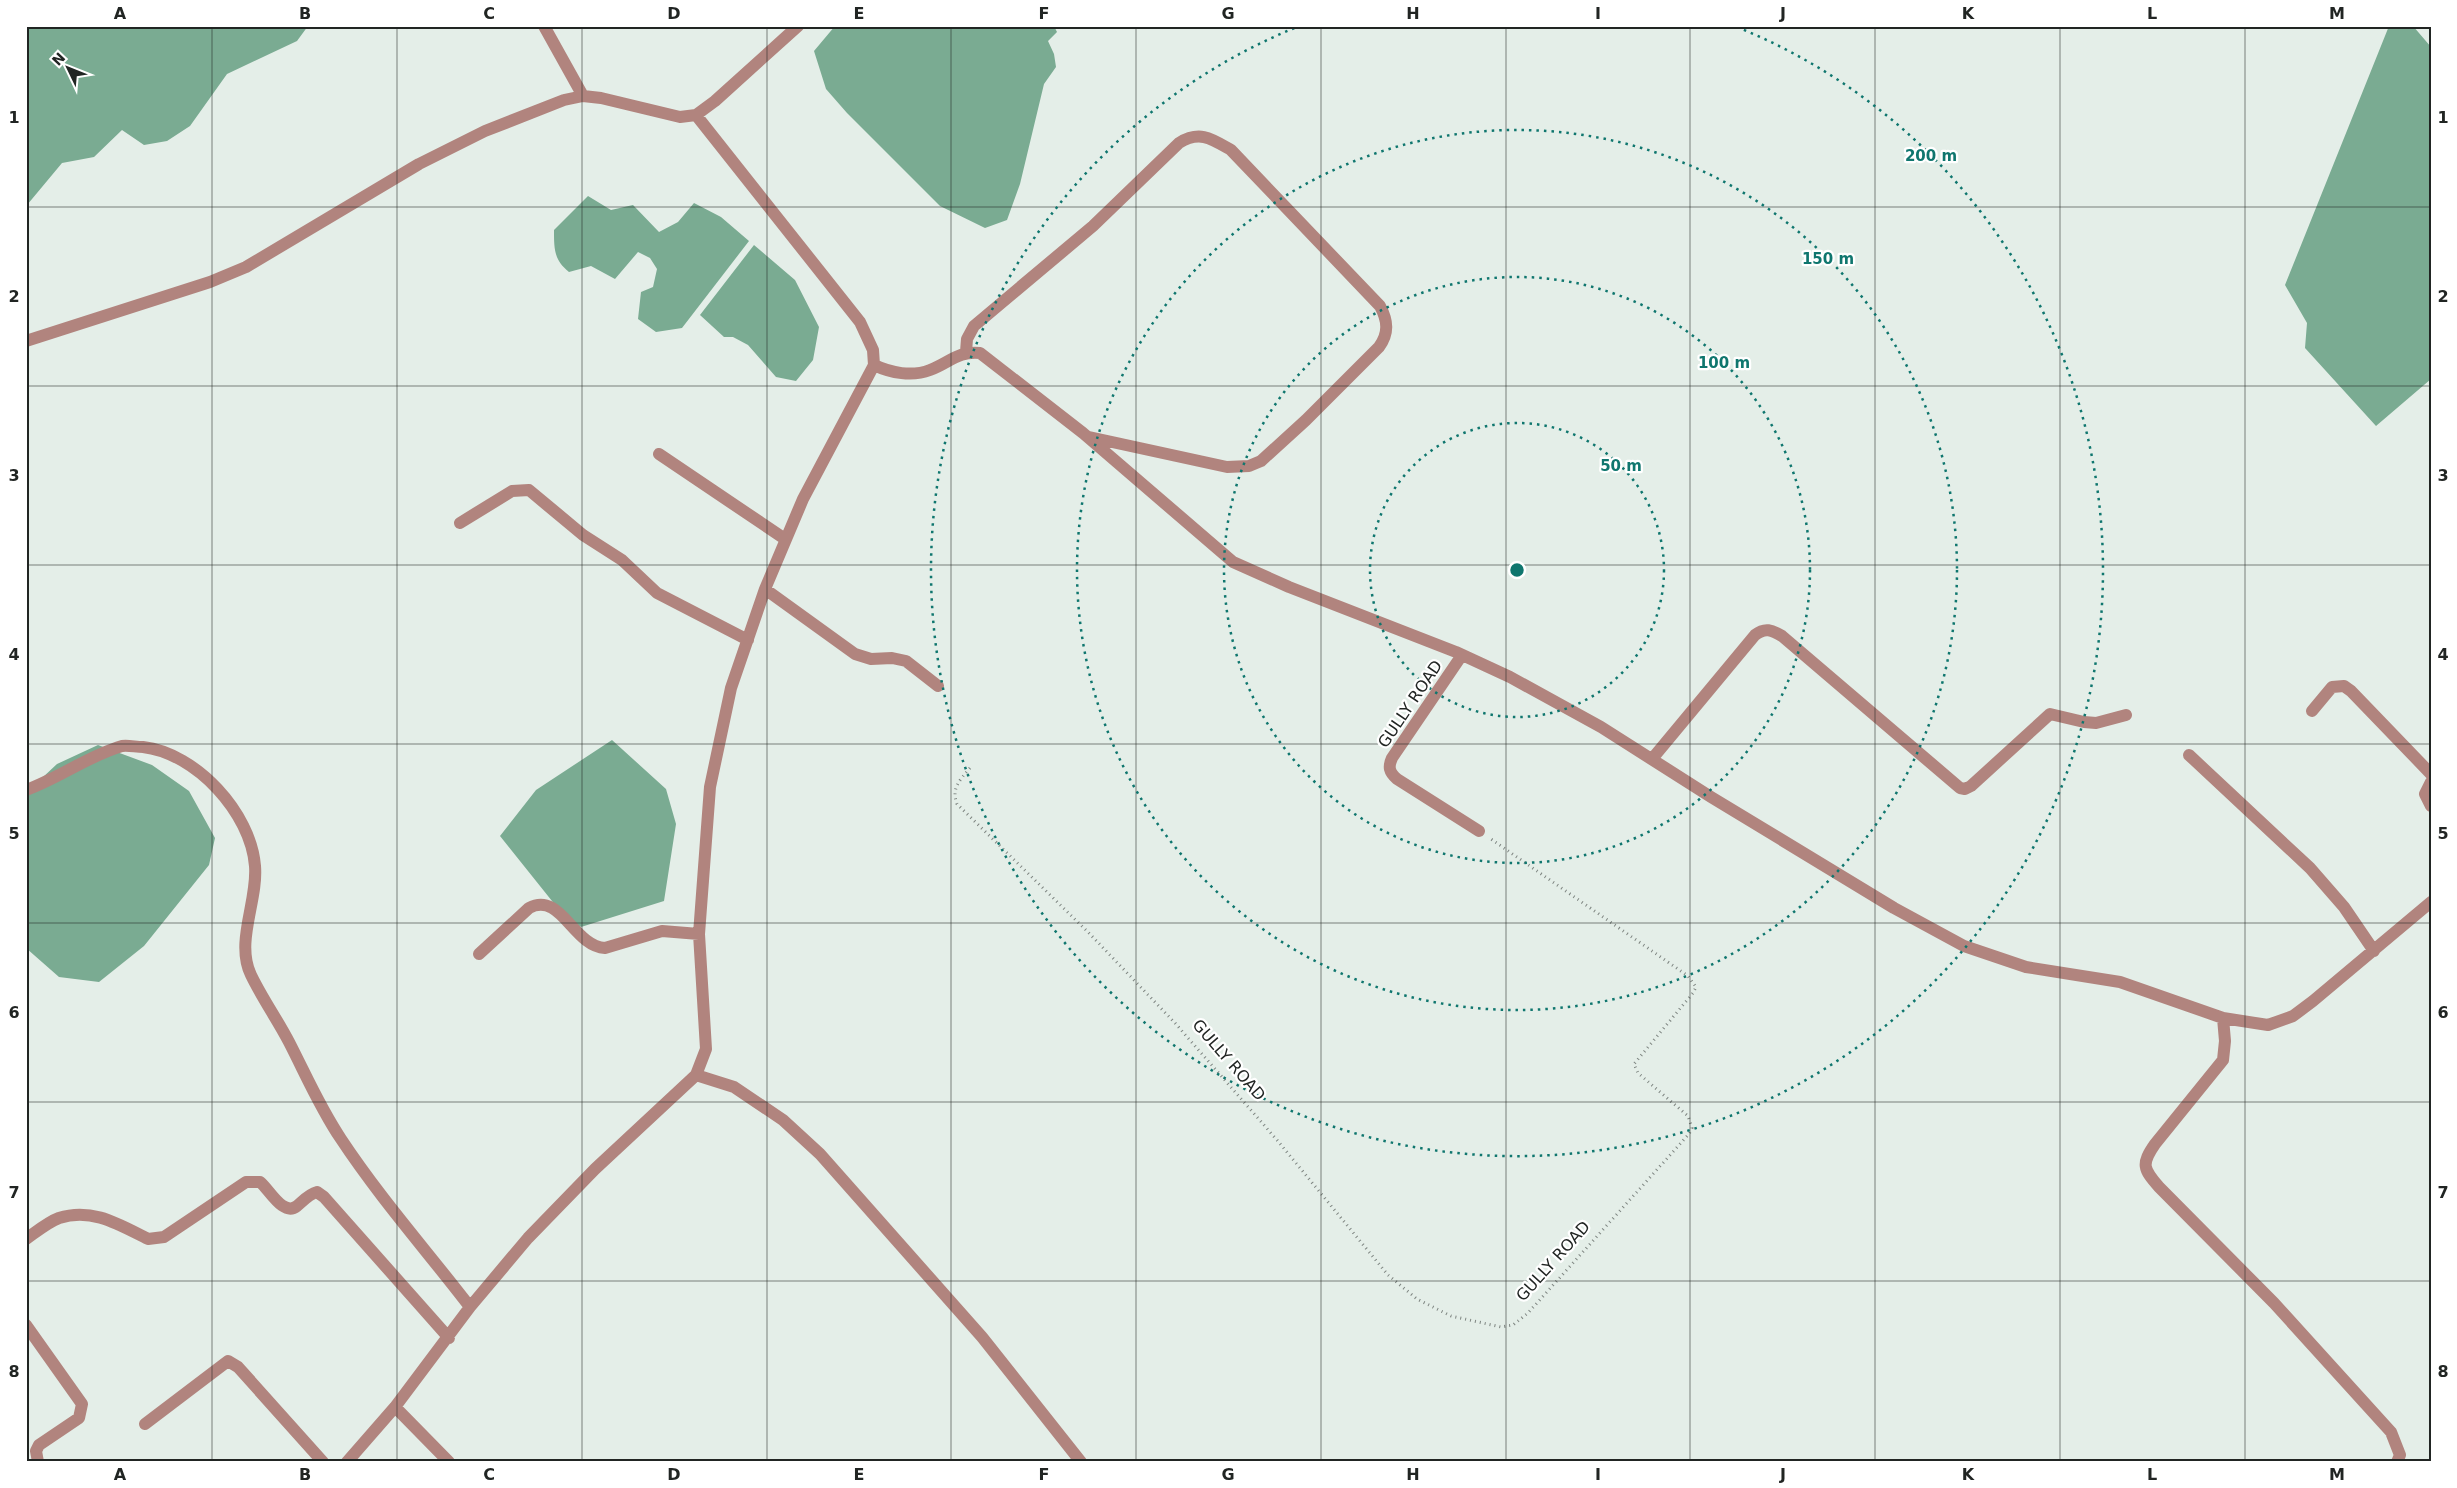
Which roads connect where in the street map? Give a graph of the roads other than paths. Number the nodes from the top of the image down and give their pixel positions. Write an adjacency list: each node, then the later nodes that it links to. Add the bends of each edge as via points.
1 (544, 26): 3 (street)
2 (798, 26): 4 (street)
3 (583, 96): 4 (street, via 680,117); 5 (street, via 564,100 485,131 419,164 246,267 210,282)
4 (696, 115): 7 (street, via 860,322 873,350)
5 (26, 341)
6 (966, 352): 7 (street, via 929,371 906,374); 8 (street, via 980,354 993,362); 8 (street, via 967,339 974,326 1093,226 1189,137 1201,136 1231,150 1380,306 1386,317 1385,338 1379,347 1261,461 1248,466 1226,467)
7 (874, 365): 11 (street, via 802,499)
8 (1088, 437): 14 (street, via 1233,562)
9 (659, 454): 11 (street)
10 (460, 523): 13 (street, via 512,492 529,490 583,535 622,560 657,593)
11 (786, 539): 12 (street)
12 (765, 589): 13 (street); 15 (street, via 855,654 871,659 906,661)
13 (748, 640): 26 (street, via 731,688 710,787)
14 (1462, 655): 19 (street, via 1510,677); 24 (street, GULLY ROAD, via 1389,766 1397,779)
15 (938, 686)
16 (2312, 711): 20 (street, via 2332,688 2344,686)
17 (2126, 716): 19 (street, via 2096,723 2050,714 1970,786 1960,788 1782,636 1767,629 1755,635)
18 (2189, 755): 27 (street, via 2310,868 2344,907)
19 (1652, 759): 29 (street, via 1894,908 1964,946 2026,967 2120,982)
20 (2431, 774)
21 (2431, 782): 23 (street, via 2425,794)
22 (26, 790): 32 (street, via 124,746 155,749 183,761 212,784 236,814 248,836 255,865 255,890 246,938 250,973 340,1139)
23 (2431, 806)
24 (1479, 831)
25 (2431, 902): 27 (street)
26 (699, 934): 28 (street, via 662,931 598,948 584,941 553,907 545,903 529,908); 30 (street, via 706,1049)
27 (2374, 951): 29 (street, via 2293,1016 2268,1025)
28 (479, 954)
29 (2223, 1018): 37 (street, via 2223,1060 2155,1144 2144,1166 2159,1187 2274,1303 2391,1432)
30 (696, 1075): 32 (street, via 595,1169 528,1238); 42 (street, via 734,1086 783,1120 820,1154 982,1337)
31 (26, 1239): 34 (street, via 59,1218 92,1215 156,1240 164,1238 246,1182 260,1182 289,1210 317,1192)
32 (470, 1307): 34 (street)
33 (26, 1325): 38 (street, via 82,1404 79,1418 39,1445 36,1451)
34 (449, 1338): 35 (street)
35 (395, 1407): 40 (street); 41 (street)
36 (145, 1424): 39 (street, via 228,1361 238,1367)
37 (2401, 1459)
38 (38, 1462)
39 (323, 1462)
40 (347, 1462)
41 (449, 1462)
42 (1081, 1462)

